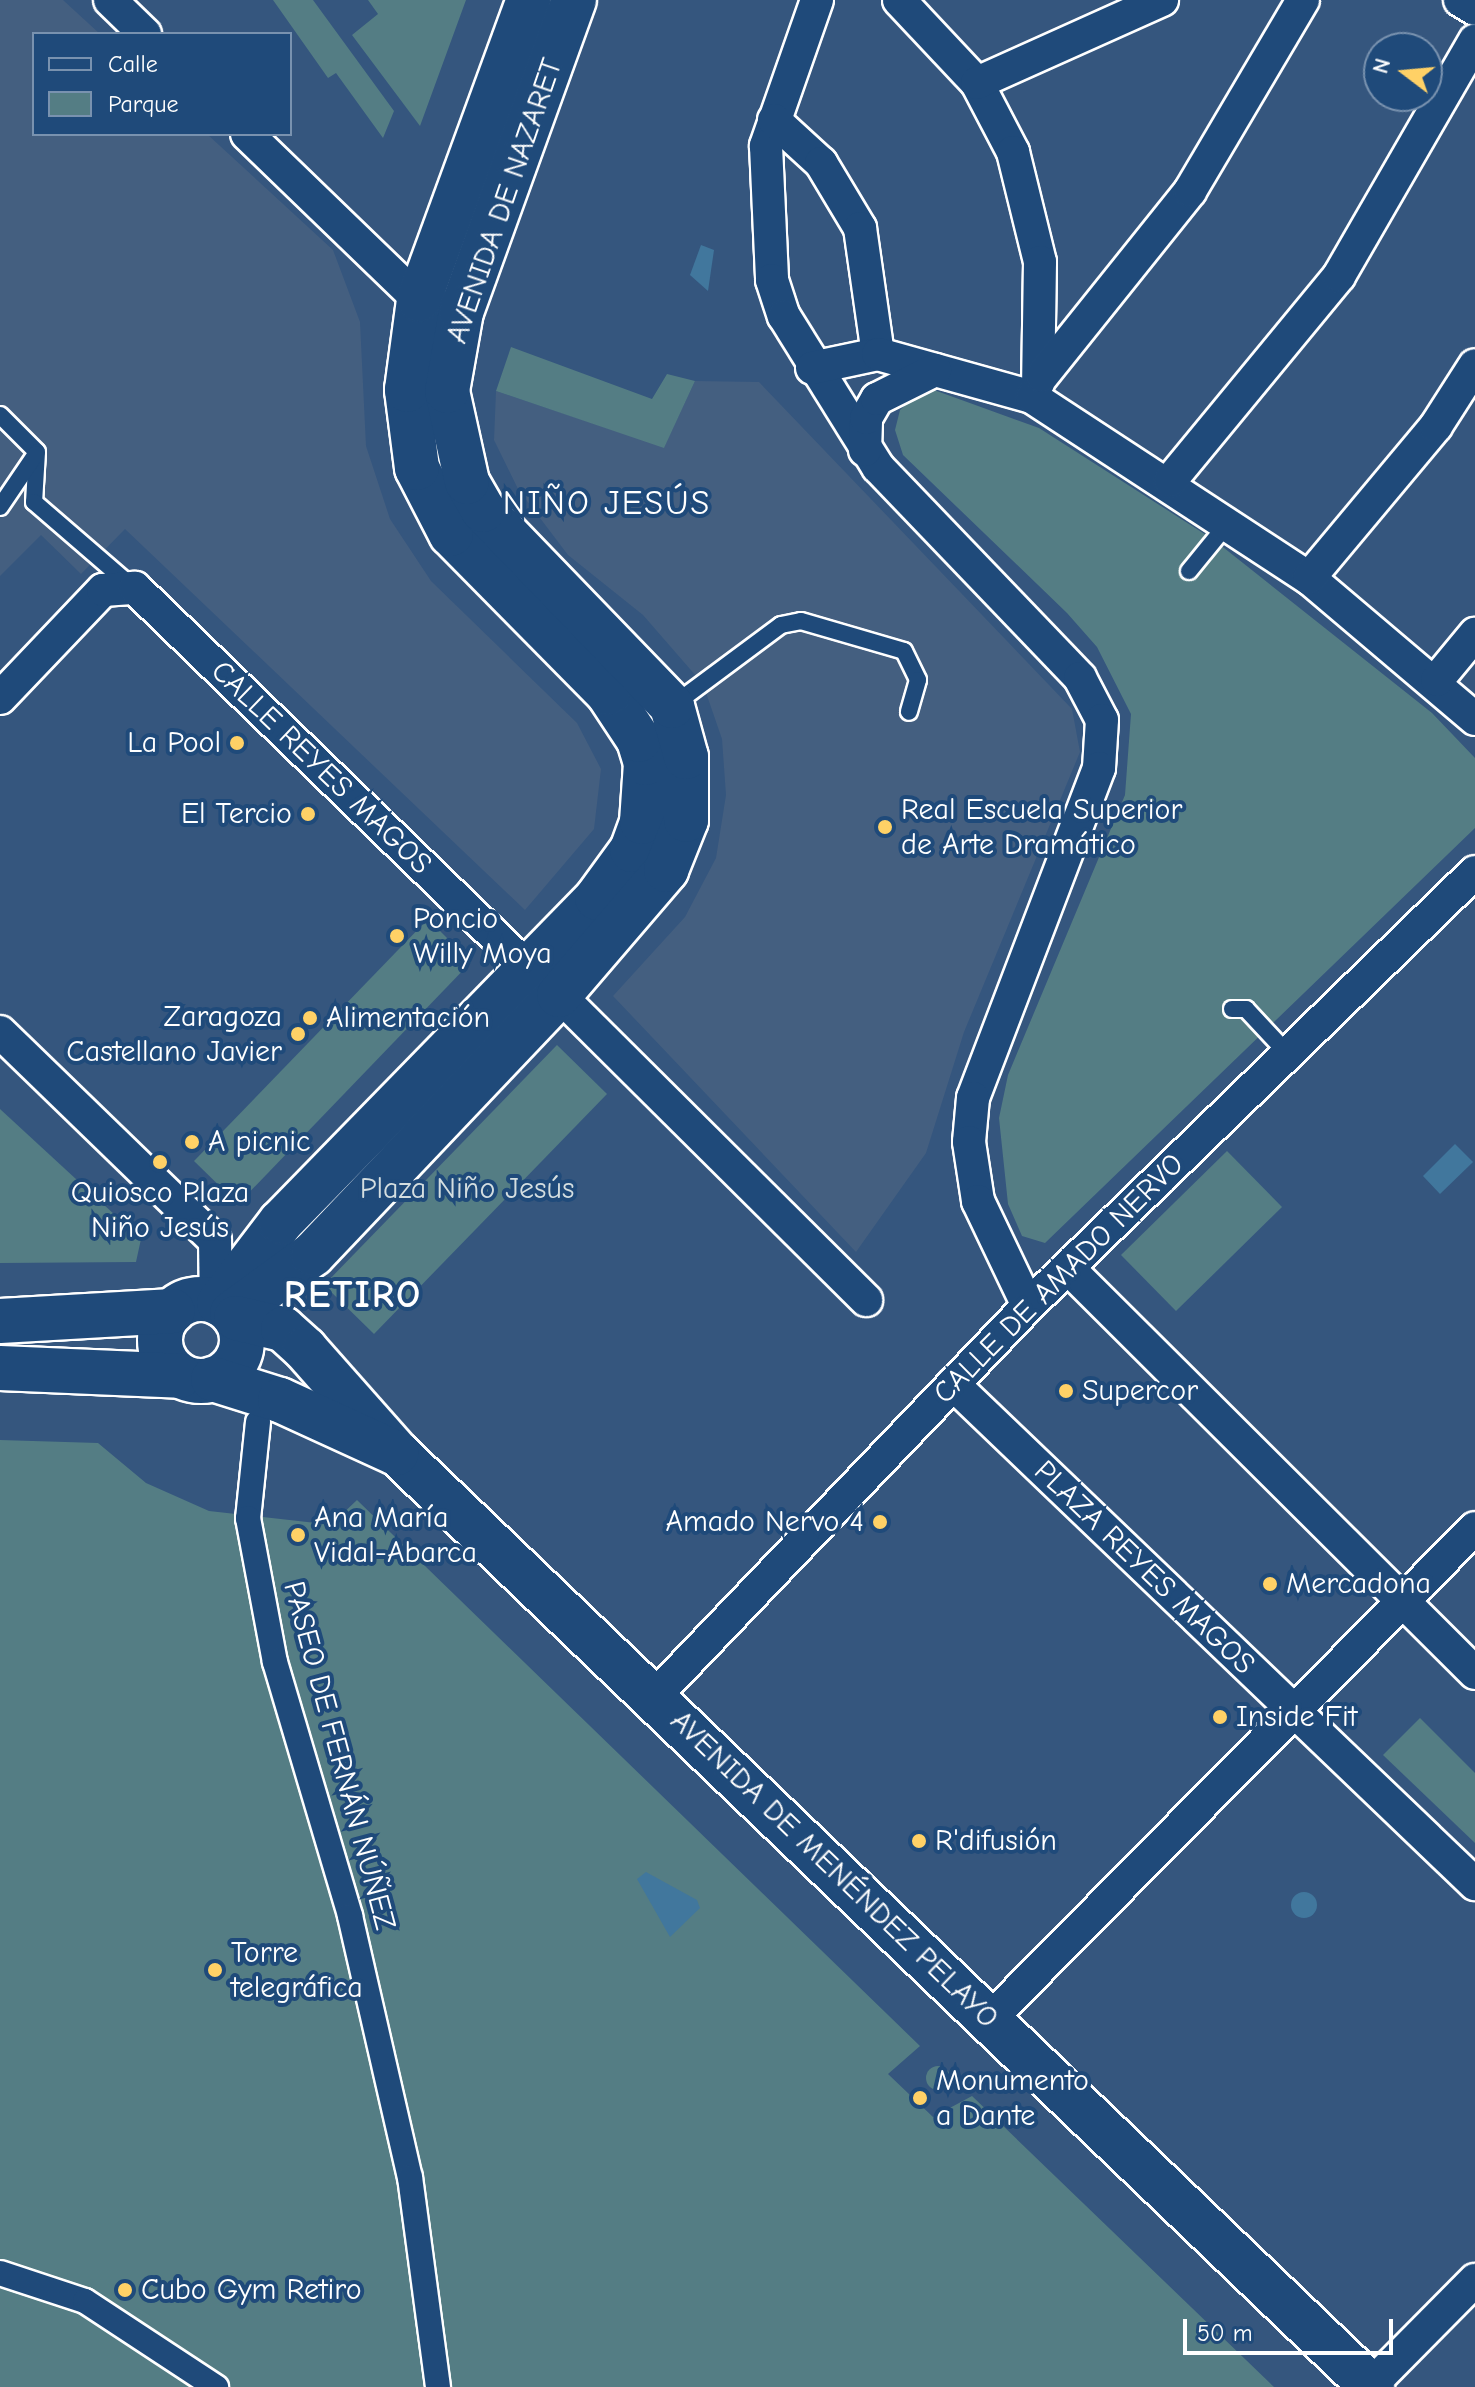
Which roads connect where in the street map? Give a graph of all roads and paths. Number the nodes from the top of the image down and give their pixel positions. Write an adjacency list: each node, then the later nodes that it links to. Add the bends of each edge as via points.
1 (110, 0): 10 (street)
2 (529, 0): 15 (main road, AVENIDA DE NAZARET)
3 (574, 0): 16 (main road, AVENIDA DE NAZARET)
4 (817, 0): 13 (street)
5 (899, 0): 12 (street)
6 (1162, 0): 12 (street)
7 (1303, 0): 21 (street, via 1190,191)
8 (1460, 0): 9 (street)
9 (1475, 9)
10 (143, 32)
11 (1475, 40): 25 (street, via 1339,276)
12 (977, 83): 21 (street, via 1013,152 1040,262)
13 (774, 120): 17 (street, via 821,163 860,228); 19 (street, via 762,190 772,280)
14 (249, 136): 15 (street)
15 (419, 300): 16 (street); 38 (main road, AVENIDA DE NAZARET, via 407,390 417,468 451,534 608,693 646,763 632,850)
16 (461, 312): 34 (main road, AVENIDA DE NAZARET, via 447,391 467,482 506,537)
17 (878, 354): 19 (street); 20 (street)
18 (1475, 365): 29 (street, via 1436,426)
19 (812, 368): 23 (street)
20 (935, 370): 21 (street); 23 (street, via 877,399 866,418)
21 (1037, 386): 25 (street)
22 (0, 415): 24 (lane)
23 (865, 450): 44 (street, via 1080,678 1102,720 1099,768 990,1040 971,1109 978,1201)
24 (37, 452): 26 (lane); 30 (lane, via 34,502)
25 (1170, 481): 27 (street)
26 (0, 507)
27 (1229, 522): 28 (lane); 29 (street)
28 (1189, 571)
29 (1309, 578): 32 (street)
30 (119, 589): 33 (street); 38 (street, CALLE REYES MAGOS)
31 (1475, 634): 32 (street)
32 (1437, 680): 36 (street)
33 (0, 698)
34 (672, 706): 35 (lane, via 781,625 801,621 904,651 918,680); 38 (main road, via 688,787 677,845 666,870)
35 (909, 712)
36 (1475, 719)
37 (1475, 872): 41 (street, CALLE DE AMADO NERVO)
38 (544, 983): 43 (street, CALLE REYES MAGOS); 45 (main road, via 313,1254)
39 (1232, 1009): 41 (lane, via 1246,1009)
40 (0, 1032): 45 (street, via 215,1240)
41 (1287, 1053): 42 (street, CALLE DE AMADO NERVO)
42 (1068, 1268): 44 (street, CALLE DE AMADO NERVO); 54 (street)
43 (866, 1300)
44 (1028, 1306): 50 (street, CALLE DE AMADO NERVO)
45 (226, 1309): 46 (main road, via 189,1300); 49 (main road, via 239,1357); 52 (main road, AVENIDA DE MENÉNDEZ PELAYO, via 283,1329 361,1405)
46 (173, 1311): 47 (main road); 49 (main road, via 159,1342)
47 (0, 1321)
48 (0, 1368): 49 (main road, AVENIDA DE MENÉNDEZ PELAYO)
49 (196, 1378): 52 (main road, AVENIDA DE MENÉNDEZ PELAYO, via 280,1400)
50 (953, 1384): 56 (street, CALLE DE AMADO NERVO); 57 (street, PLAZA REYES MAGOS)
51 (258, 1422): 64 (street, PASEO DE FERNÁN NÚÑEZ, via 248,1518 275,1662 350,1916 410,2177)
52 (398, 1454): 56 (main road, AVENIDA DE MENÉNDEZ PELAYO)
53 (1475, 1528): 54 (street)
54 (1402, 1600): 55 (street); 57 (street)
55 (1475, 1673)
56 (654, 1697): 59 (main road, AVENIDA DE MENÉNDEZ PELAYO)
57 (1293, 1710): 58 (street, PLAZA REYES MAGOS); 59 (street)
58 (1475, 1884)
59 (990, 2019): 62 (main road, AVENIDA DE MENÉNDEZ PELAYO)
60 (0, 2273): 63 (street, via 85,2301)
61 (1475, 2280): 62 (street)
62 (1372, 2386)
63 (216, 2387)
64 (438, 2387)

